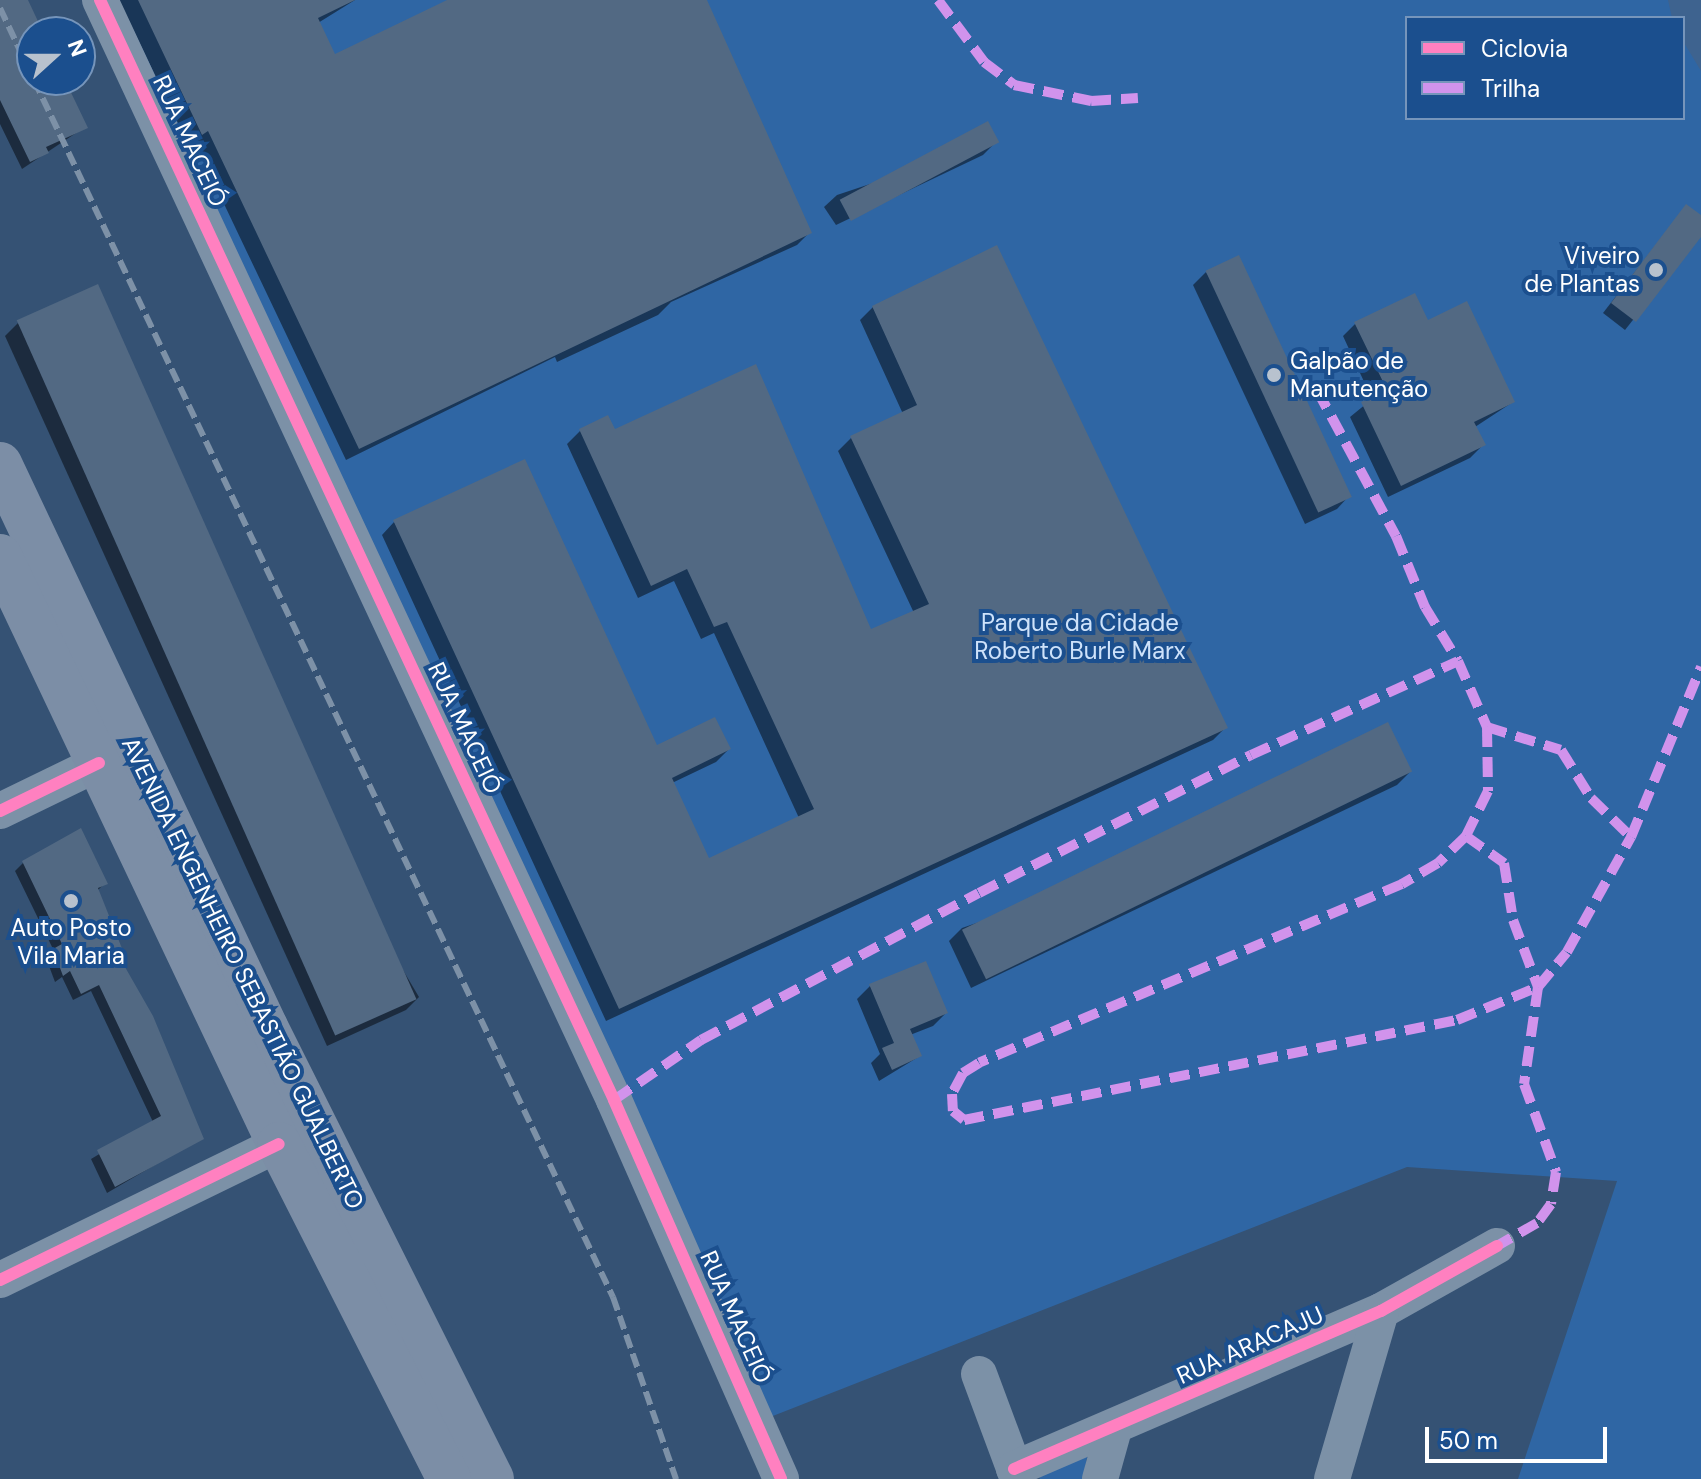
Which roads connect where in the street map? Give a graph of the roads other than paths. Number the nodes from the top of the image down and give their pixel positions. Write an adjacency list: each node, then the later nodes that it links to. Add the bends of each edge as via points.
1 (100, 0): 15 (street, RUA MACEIÓ, via 614,1100)
2 (0, 464): 14 (main road, AVENIDA ENGENHEIRO SEBASTIÃO GUALBERTO, via 266,1027)
3 (0, 556): 4 (main road, AVENIDA ENGENHEIRO SEBASTIÃO GUALBERTO)
4 (99, 763): 5 (street); 6 (main road, AVENIDA ENGENHEIRO SEBASTIÃO GUALBERTO)
5 (0, 811)
6 (279, 1144): 8 (street); 13 (main road, AVENIDA ENGENHEIRO SEBASTIÃO GUALBERTO)
7 (1497, 1246): 9 (street, RUA ARACAJU)
8 (0, 1280)
9 (1381, 1311): 11 (street, RUA ARACAJU); 17 (street)
10 (979, 1374): 12 (street)
11 (1114, 1429): 12 (street, RUA ARACAJU); 16 (street)
12 (1016, 1474)
13 (449, 1479)
14 (492, 1479)
15 (781, 1479)
16 (1100, 1479)
17 (1332, 1479)

